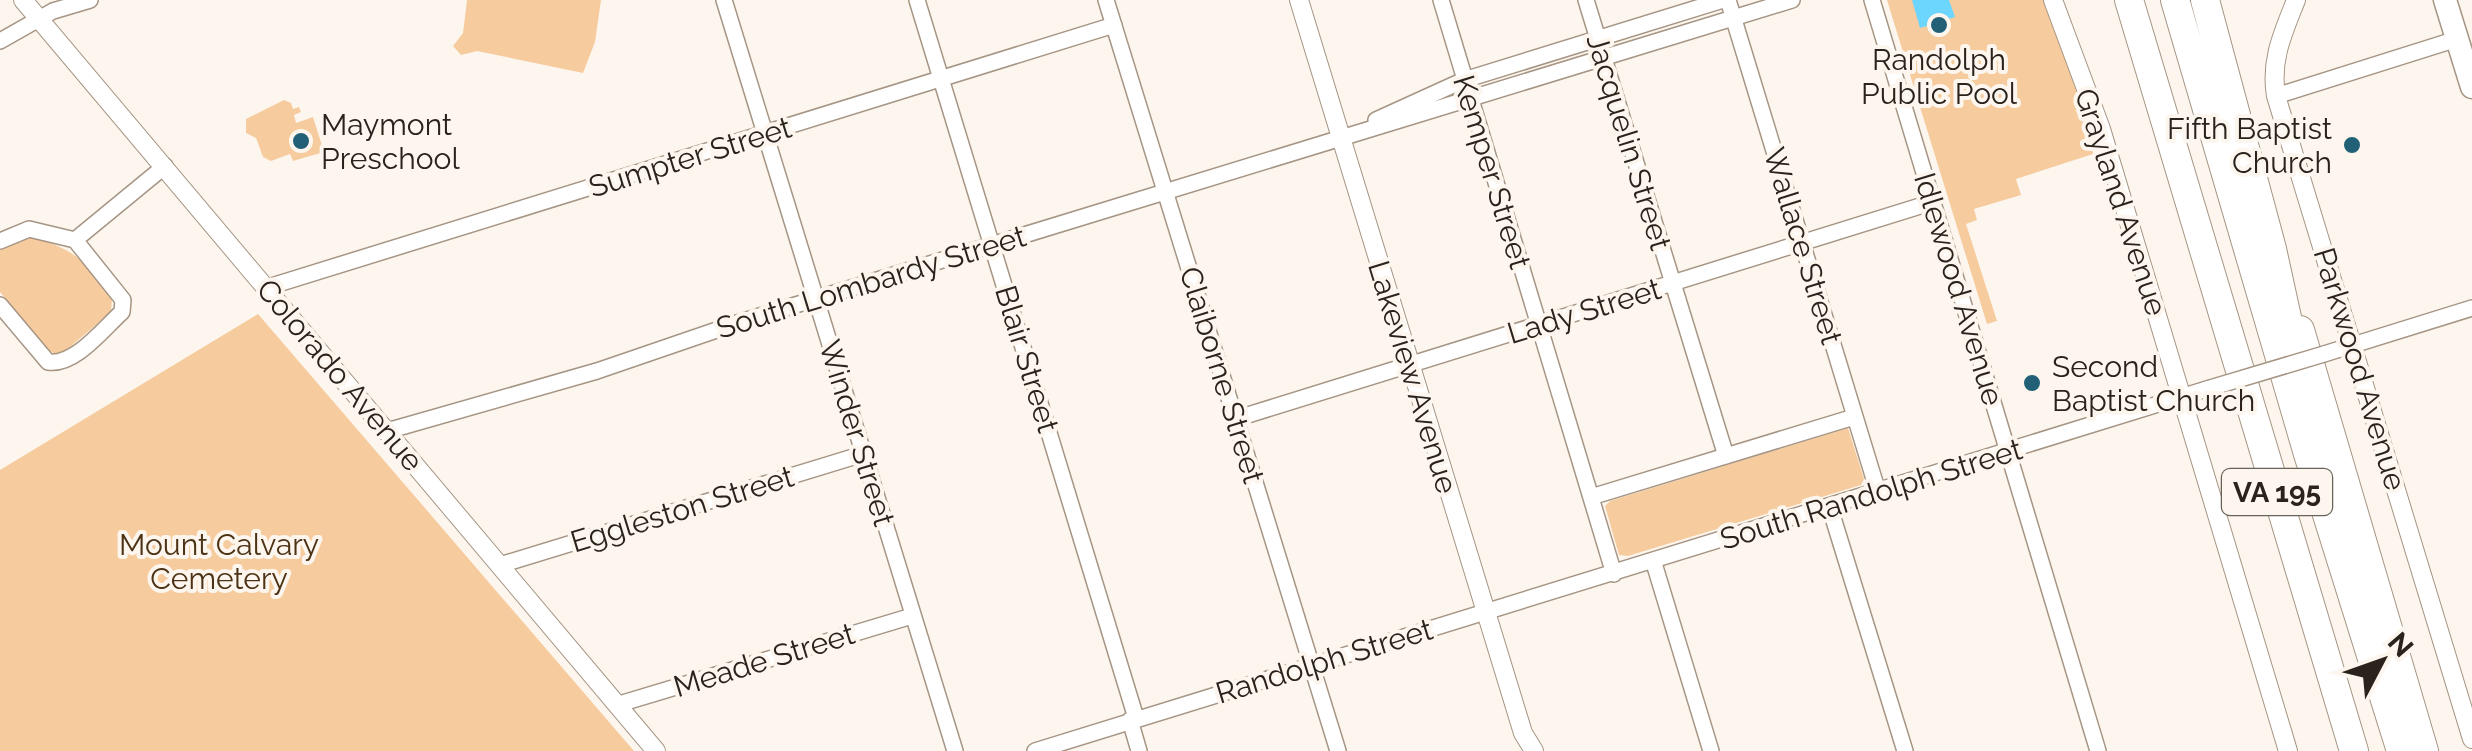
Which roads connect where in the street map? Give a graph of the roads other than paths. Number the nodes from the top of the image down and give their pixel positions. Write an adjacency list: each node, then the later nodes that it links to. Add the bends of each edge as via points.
1 (23, 0): 19 (street, Colorado Avenue)
2 (90, 0): 19 (street)
3 (724, 0): 31 (street, Winder Street)
4 (917, 0): 25 (street, Blair Street)
5 (1106, 0): 20 (street, Claiborne Street)
6 (1299, 0): 30 (street, Lakeview Avenue)
7 (1440, 0): 26 (street, Kemper Street)
8 (1586, 0): 21 (street, Jacquelin Street)
9 (1726, 0): 18 (street, Wallace Street); 21 (street, South Lombardy Street)
10 (1792, 0): 18 (street, South Lombardy Street)
11 (1872, 0): 34 (street, Idlewood Avenue)
12 (2053, 0): 48 (street, Grayland Avenue, via 2102,129)
13 (2129, 0): 63 (highway, VA 195)
14 (2175, 0): 66 (highway, VA 195)
15 (2205, 0): 39 (highway)
16 (2296, 0): 28 (street, Parkwood Avenue, via 2276,54)
17 (2446, 0): 22 (main road)
18 (1734, 18): 24 (street, South Lombardy Street); 37 (street, Wallace Street)
19 (40, 19): 23 (street); 32 (street, Colorado Avenue)
20 (1114, 25): 25 (street, Sumpter Street); 33 (street, Claiborne Street)
21 (1598, 39): 24 (street, Jacquelin Street); 26 (street, South Lombardy Street)
22 (2457, 39): 27 (main road); 28 (street)
23 (0, 41)
24 (1602, 58): 29 (street, South Lombardy Street); 40 (street, Jacquelin Street)
25 (942, 80): 31 (street, Sumpter Street); 38 (street, Blair Street)
26 (1464, 80): 29 (street, Kemper Street); 30 (street, South Lombardy Street)
27 (2472, 87)
28 (2276, 96): 46 (street, Parkwood Avenue)
29 (1469, 98): 30 (street, South Lombardy Street); 45 (street, Kemper Street)
30 (1348, 134): 33 (street, South Lombardy Street); 47 (street, Lakeview Avenue)
31 (766, 135): 41 (street, Sumpter Street); 42 (street, Winder Street)
32 (164, 166): 35 (street); 41 (street, Colorado Avenue)
33 (1167, 192): 38 (street, South Lombardy Street); 50 (street, Claiborne Street)
34 (1932, 202): 37 (street, Lady Street); 52 (street, Idlewood Avenue)
35 (75, 240): 36 (street, via 28,229); 43 (street, via 122,300 122,312 72,356 48,362)
36 (0, 241)
37 (1801, 243): 40 (street, Lady Street); 49 (street, Wallace Street)
38 (992, 245): 42 (street, South Lombardy Street); 67 (street, Blair Street)
39 (2272, 248): 66 (highway); 82 (highway)
40 (1672, 283): 45 (street, Lady Street); 54 (street, Jacquelin Street)
41 (266, 288): 51 (street, Colorado Avenue)
42 (816, 298): 51 (street, South Lombardy Street, via 597,371); 53 (street, Winder Street)
43 (0, 305)
44 (2472, 308): 46 (street, South Randolph Street)
45 (1538, 325): 47 (street, Lady Street); 56 (street, Kemper Street)
46 (2353, 345): 48 (street, South Randolph Street, bridge); 68 (street, Parkwood Avenue)
47 (1408, 365): 50 (street, Lady Street); 61 (street, Lakeview Avenue)
48 (2183, 397): 52 (street, South Randolph Street); 78 (street, Grayland Avenue)
49 (1854, 417): 54 (street); 55 (street, Wallace Street)
50 (1234, 419): 64 (street, Claiborne Street)
51 (386, 431): 59 (street, Colorado Avenue)
52 (2008, 451): 55 (street, South Randolph Street); 77 (street, Idlewood Avenue)
53 (863, 454): 59 (street, Eggleston Street); 62 (street, Winder Street)
54 (1726, 456): 56 (street)
55 (1878, 492): 57 (street, South Randolph Street)
56 (1591, 497): 60 (street, Kemper Street)
57 (1830, 508): 58 (street, South Randolph Street); 76 (street)
58 (1653, 560): 60 (street, South Randolph Street); 75 (street)
59 (500, 565): 65 (street, Colorado Avenue)
60 (1614, 574): 61 (street, Randolph Street)
61 (1485, 613): 64 (street, Randolph Street); 74 (street, Lakeview Avenue)
62 (912, 616): 65 (street, Meade Street); 70 (street, Winder Street)
63 (2318, 629): 79 (highway, via 2325,707); 80 (highway, VA 195)
64 (1312, 666): 67 (street, Randolph Street); 73 (street, Claiborne Street)
65 (616, 704): 69 (street, Colorado Avenue)
66 (2387, 704): 81 (highway, VA 195)
67 (1133, 719): 71 (street, Randolph Street); 72 (street, Blair Street)
68 (2472, 739)
69 (656, 751)
70 (955, 751)
71 (1035, 751)
72 (1139, 751)
73 (1338, 751)
74 (1534, 751)
75 (1711, 751)
76 (1904, 751)
77 (2098, 751)
78 (2288, 751)
79 (2337, 751)
80 (2354, 751)
81 (2401, 751)
82 (2424, 751)

